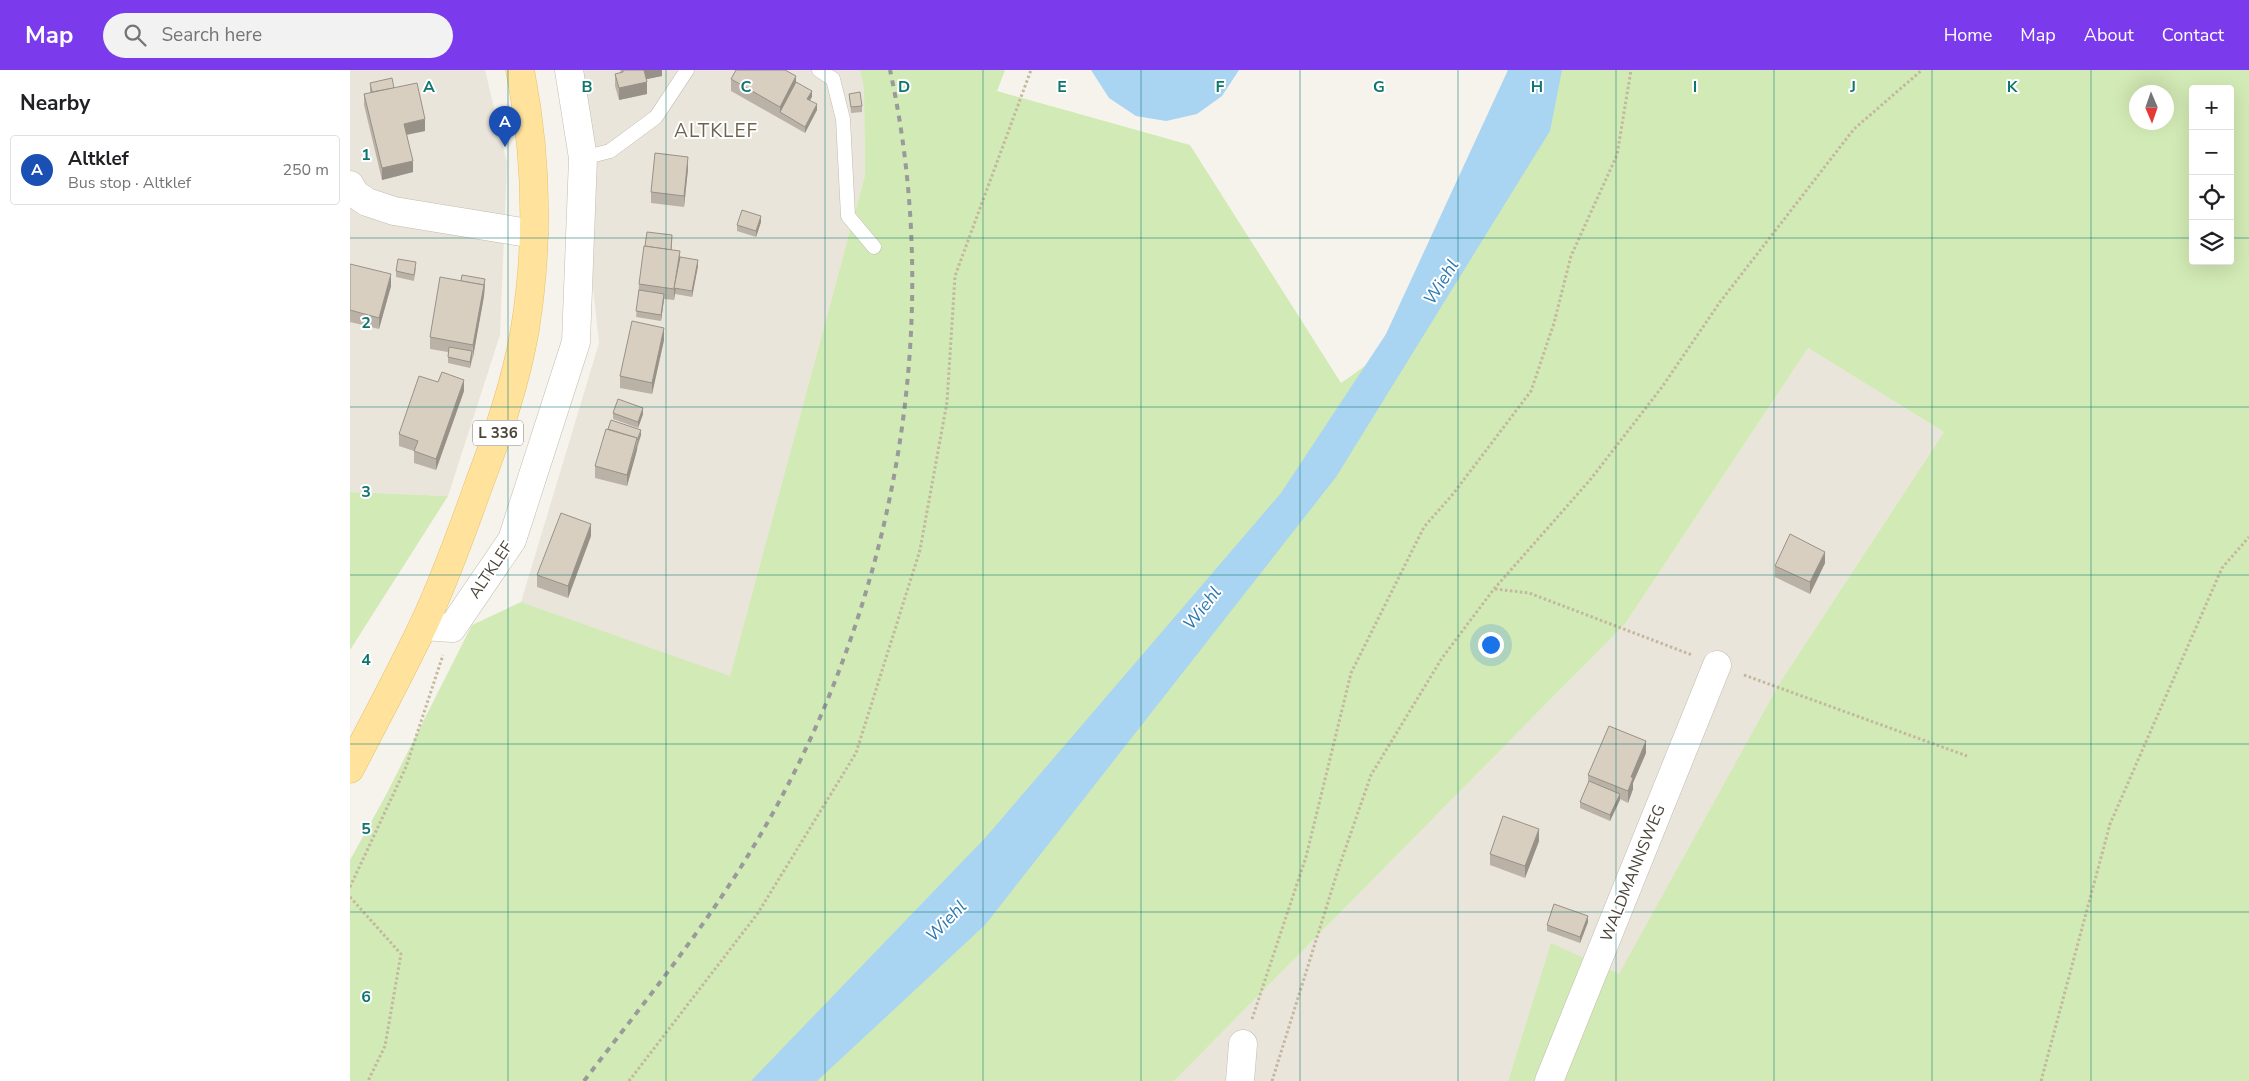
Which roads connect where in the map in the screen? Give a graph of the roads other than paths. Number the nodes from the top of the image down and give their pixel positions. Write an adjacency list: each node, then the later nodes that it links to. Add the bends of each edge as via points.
1 (520, 70): 7 (main road, L 336, via 532,152)
2 (569, 70): 5 (street, ALTKLEF)
3 (687, 70): 5 (lane, via 656,117 610,151)
4 (819, 70): 8 (lane, via 833,79 843,118 848,216)
5 (583, 158): 9 (street, ALTKLEF, via 576,342 512,540 452,628)
6 (352, 192): 7 (street, via 367,202 394,212)
7 (534, 234): 9 (main road, L 336, via 524,330 504,414 460,538)
8 (874, 247)
9 (423, 626): 11 (main road, L 336)
10 (1717, 665): 14 (street, WALDMANNSWEG)
11 (350, 769)
12 (1243, 1044): 13 (street)
13 (1240, 1081)
14 (1549, 1081)

